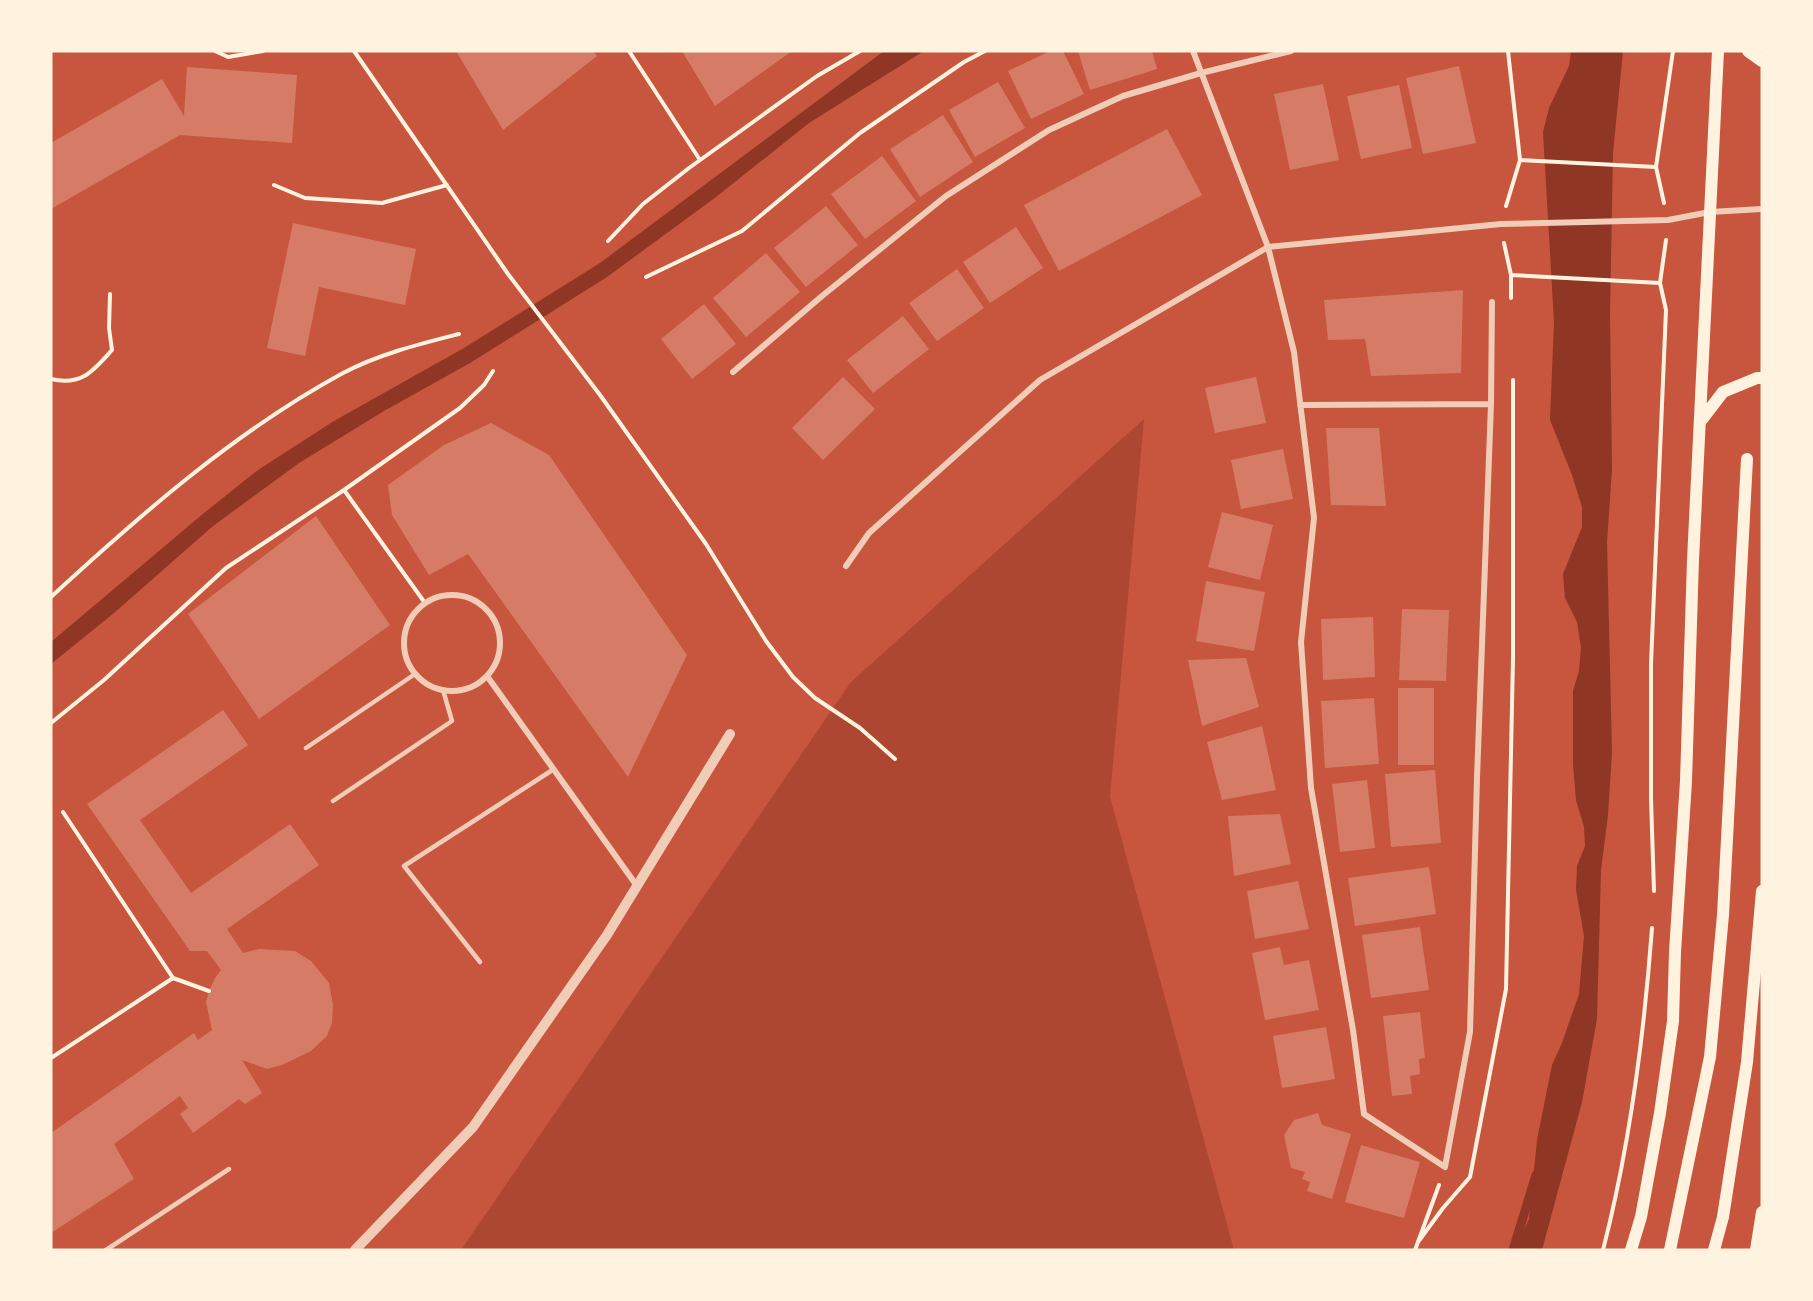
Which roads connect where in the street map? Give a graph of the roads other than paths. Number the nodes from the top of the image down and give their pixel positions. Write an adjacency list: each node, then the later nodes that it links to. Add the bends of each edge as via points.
1 (1192, 51): 6 (street)
2 (1291, 51): 6 (street)
3 (1718, 51): 8 (main road)
4 (1748, 51): 5 (main road)
5 (1762, 61)
6 (1201, 73): 9 (street); 11 (street, via 1123,96 1049,130 945,196)
7 (1762, 209): 8 (street)
8 (1710, 213): 9 (street, via 1668,220 1501,224); 15 (main road)
9 (1268, 247): 14 (street, via 1294,352); 17 (street, via 1040,380 869,533)
10 (1492, 302): 13 (street)
11 (733, 372)
12 (1762, 378): 15 (main road, via 1724,392)
13 (1491, 404): 14 (street); 14 (street, via 1470,1032 1445,1167 1364,1114 1311,788 1301,642 1314,518)
14 (1300, 405)
15 (1700, 423): 32 (main road, via 1673,1021 1641,1217)
16 (1747, 459): 33 (main road, via 1723,915 1710,1057)
17 (846, 566)
18 (415, 674): 19 (street, via 407,660 406,628 425,603 455,595 484,606 500,632 496,663); 20 (street); 22 (lane)
19 (487, 676): 20 (street, via 459,691); 23 (street)
20 (443, 690): 24 (lane, via 452,721)
21 (730, 734): 25 (street)
22 (306, 748)
23 (554, 769): 25 (street); 27 (lane, via 404,866)
24 (333, 801)
25 (637, 886): 31 (street, via 473,1127)
26 (1762, 891): 34 (main road, via 1748,1062)
27 (480, 962)
28 (229, 1168): 30 (lane)
29 (1762, 1212): 35 (main road)
30 (106, 1250)
31 (355, 1250)
32 (1631, 1250)
33 (1670, 1250)
34 (1714, 1250)
35 (1756, 1250)

